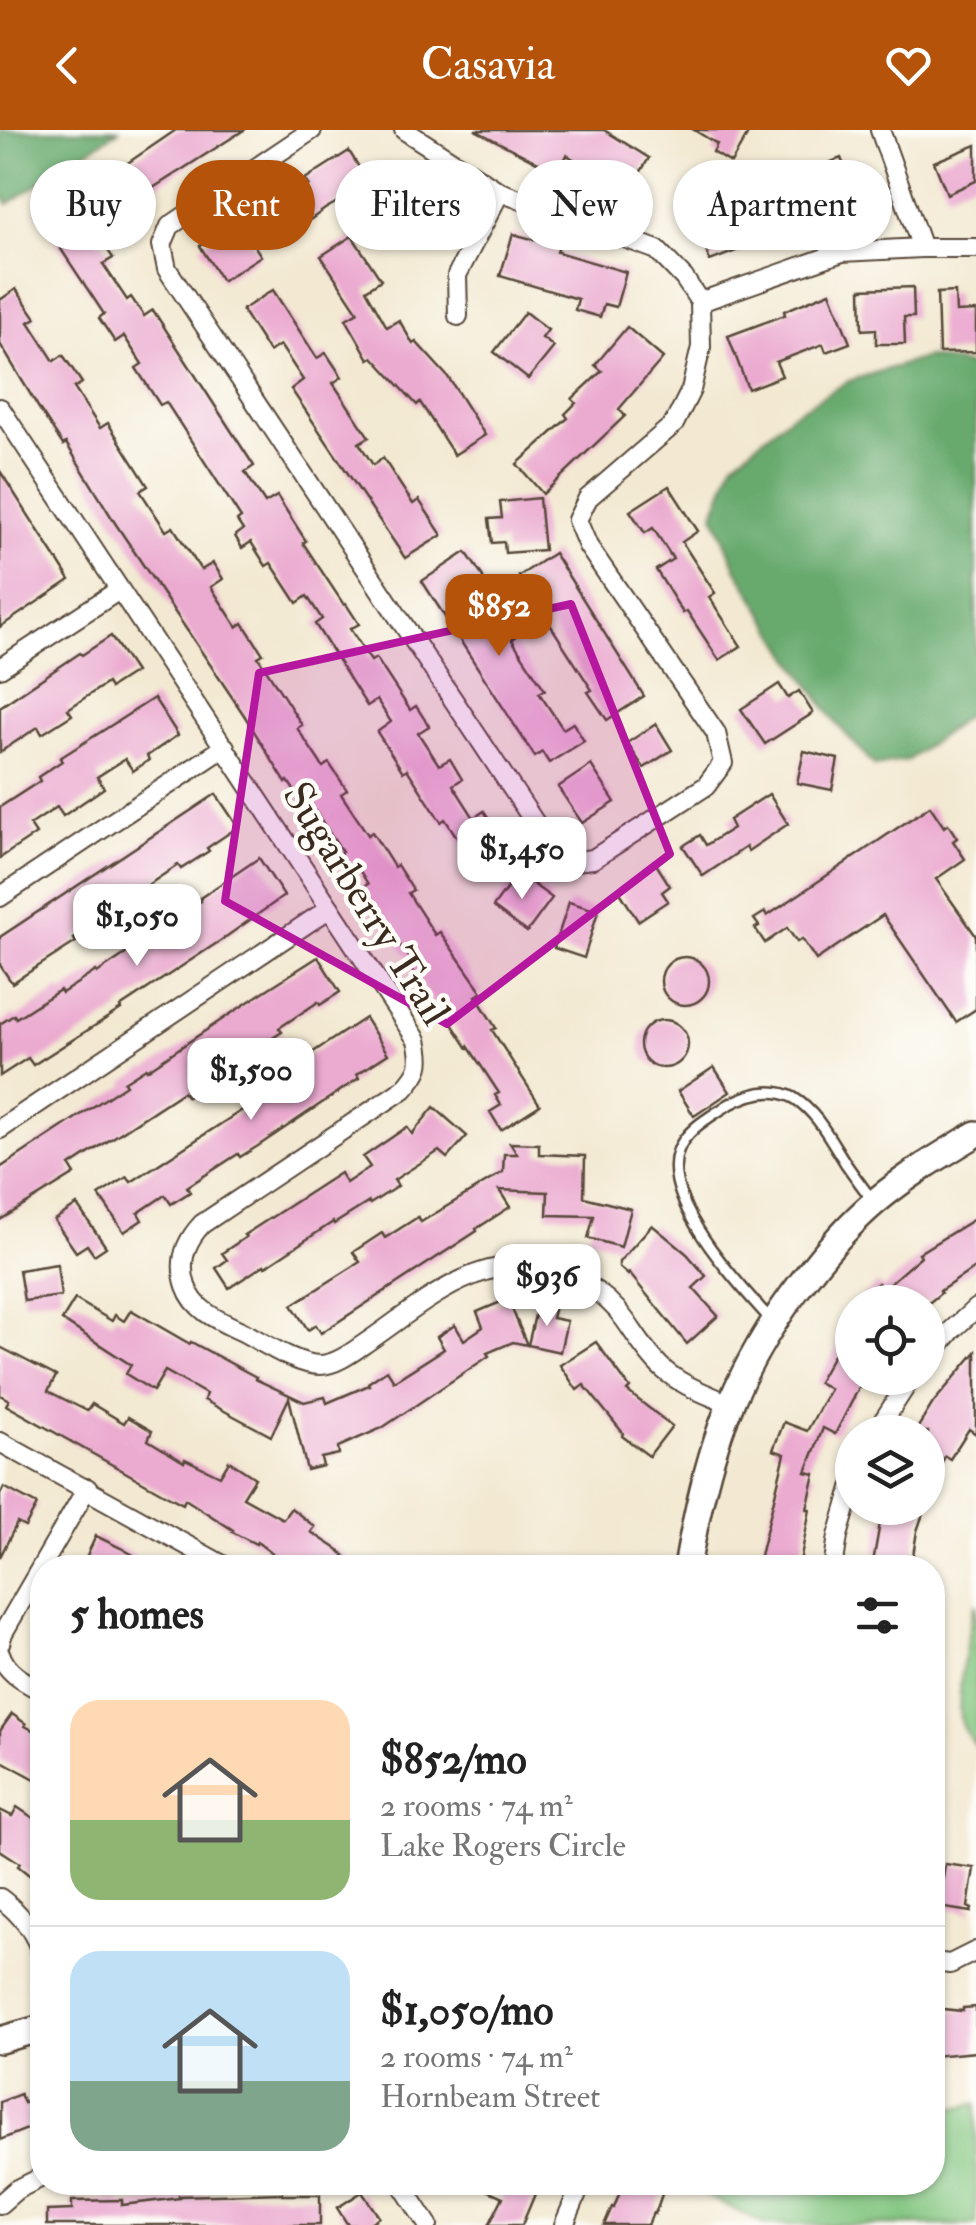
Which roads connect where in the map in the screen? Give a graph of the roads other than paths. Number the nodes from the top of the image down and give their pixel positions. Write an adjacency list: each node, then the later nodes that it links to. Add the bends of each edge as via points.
1 (312, 130): 7 (street, via 170,226 162,245 167,269 546,841 567,862 594,859 706,786 722,763 716,733 577,520 588,498 674,424 692,390)
2 (404, 130): 4 (street)
3 (880, 130): 5 (street)
4 (500, 192): 7 (street, via 657,250); 8 (street, via 456,275)
5 (922, 248): 6 (street); 7 (street, via 842,252)
6 (976, 248)
7 (700, 302)
8 (458, 316)
9 (0, 408): 10 (street, Sugarberry Trail)
10 (119, 590): 11 (street); 12 (street, Sugarberry Trail)
11 (0, 668)
12 (225, 747): 13 (street); 14 (street, Sugarberry Trail)
13 (0, 897)
14 (330, 908): 15 (street); 21 (street, Sugarberry Trail, via 417,1040 418,1073 188,1238 182,1260 193,1302 299,1360 322,1365 348,1355 454,1284 512,1264 538,1268 601,1293 665,1372)
15 (0, 1129)
16 (976, 1134): 17 (street)
17 (874, 1203): 19 (street); 19 (lane, via 818,1121 784,1094 750,1094 684,1139 675,1170 681,1198)
18 (976, 1308): 20 (street)
19 (772, 1322): 21 (street)
20 (945, 1338)
21 (729, 1404): 27 (street)
22 (0, 1442): 23 (street)
23 (87, 1488): 25 (street); 26 (street)
24 (841, 1525): 28 (street)
25 (48, 1555)
26 (205, 1555)
27 (690, 1555)
28 (835, 1555)
29 (30, 1586): 30 (street)
30 (0, 1643)
31 (0, 1653): 32 (street, via 3,1664)
32 (30, 1685)
33 (0, 1898): 34 (street)
34 (30, 1929)
35 (976, 1951): 36 (street)
36 (945, 1963)
37 (30, 2031): 38 (street)
38 (0, 2040)
39 (30, 2182): 42 (street)
40 (408, 2195): 43 (street)
41 (577, 2195): 44 (street)
42 (0, 2204)
43 (428, 2225)
44 (564, 2225)

